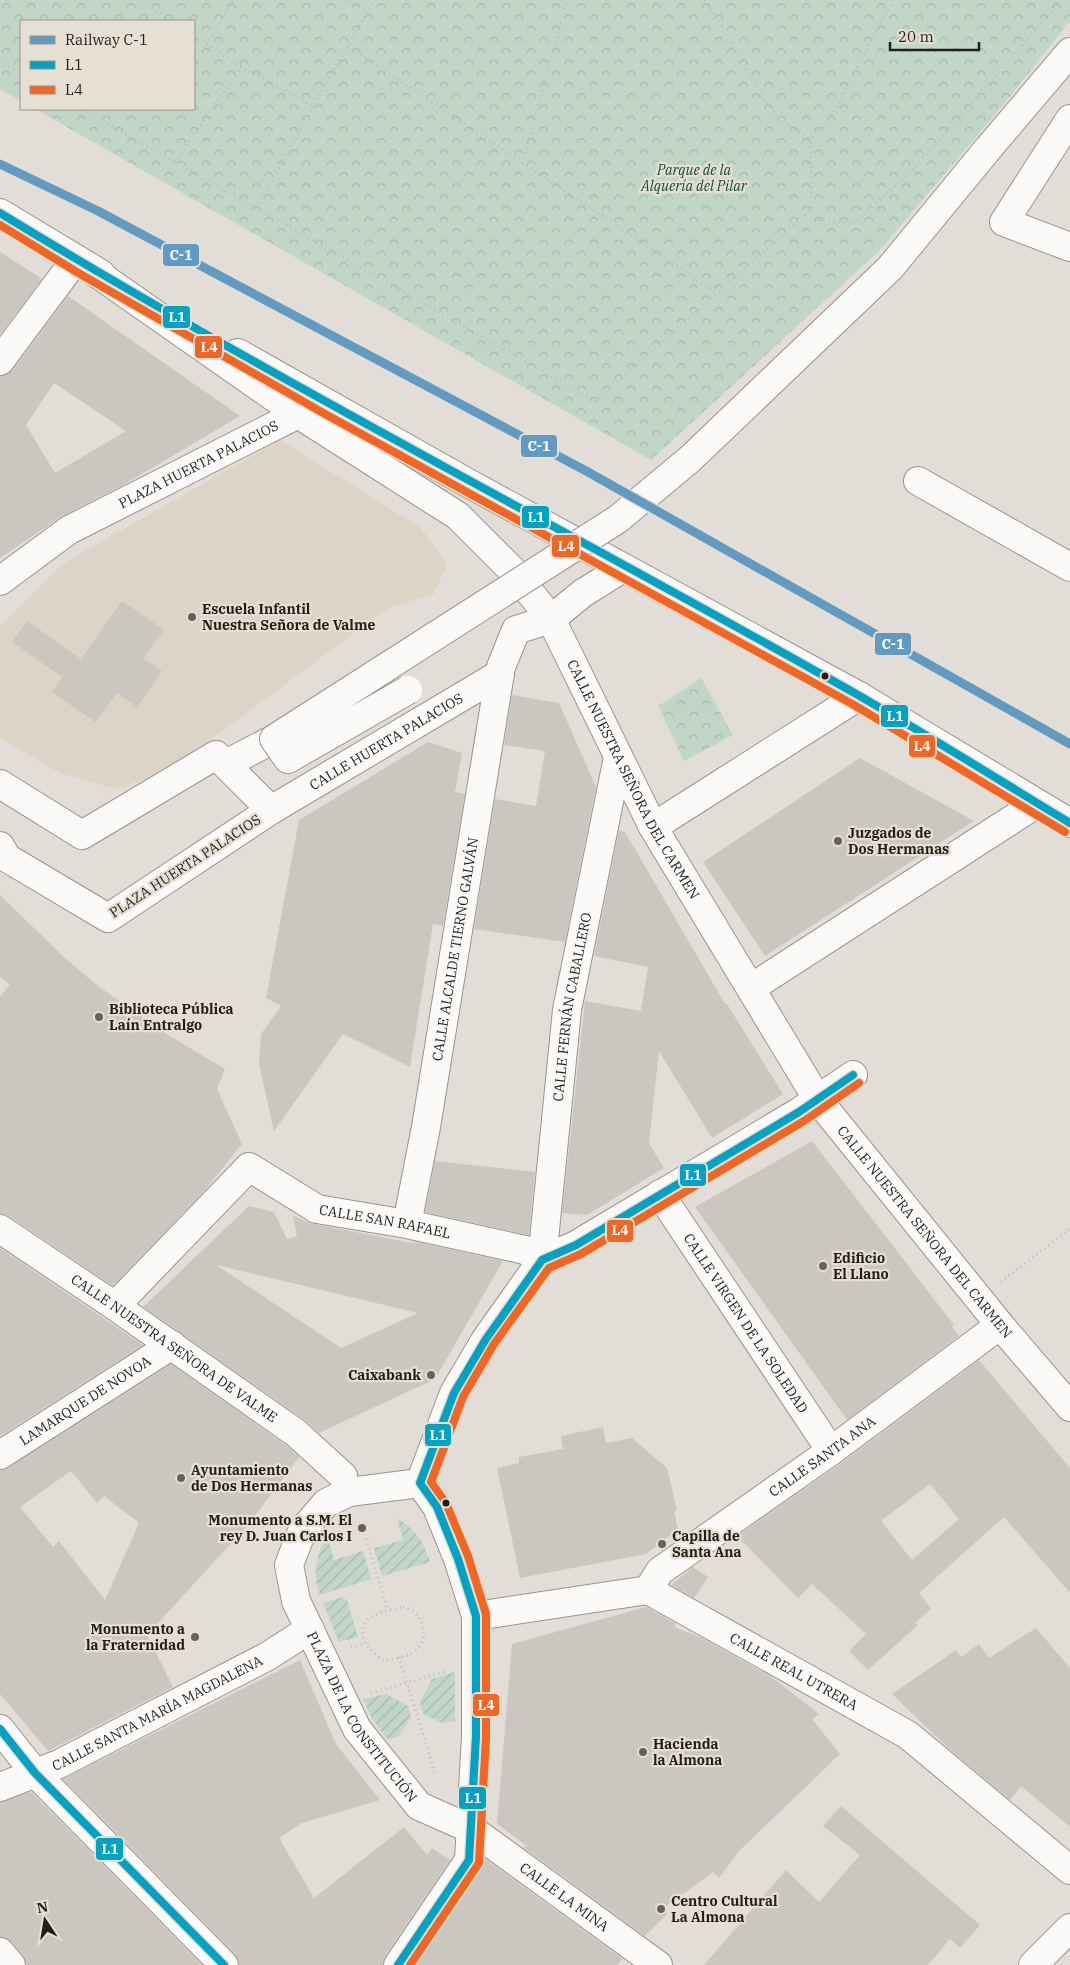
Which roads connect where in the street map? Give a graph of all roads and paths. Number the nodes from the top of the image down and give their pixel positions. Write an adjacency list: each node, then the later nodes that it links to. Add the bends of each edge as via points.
1 (139, 0): 10 (path)
2 (233, 0): 12 (path)
3 (346, 0): 9 (path)
4 (374, 0): 9 (path)
5 (567, 0): 23 (path)
6 (705, 0): 21 (path, via 778,120)
7 (893, 0): 21 (path, via 830,118)
8 (1061, 0): 24 (path, via 907,176)
9 (367, 13): 13 (path)
10 (170, 20)
11 (195, 37): 12 (path)
12 (207, 45): 16 (path)
13 (348, 46): 18 (path); 23 (path)
14 (1070, 52): 43 (street, bridge, via 890,268 690,459 618,519)
15 (0, 62): 17 (path)
16 (241, 67): 18 (path); 22 (path)
17 (20, 73)
18 (313, 106): 25 (path)
19 (84, 110): 22 (path)
20 (1070, 119): 29 (street, via 1004,222)
21 (810, 139): 26 (path)
22 (175, 162): 25 (path)
23 (522, 163): 31 (path)
24 (870, 206): 26 (path, via 852,224 819,220); 28 (path)
25 (257, 208): 31 (path, via 595,401)
26 (812, 209): 31 (path)
27 (0, 213): 30 (street)
28 (896, 219)
29 (1070, 247)
30 (80, 262): 32 (street); 33 (street); 34 (street, CALLE NUESTRA SEÑORA DEL CARMEN)
31 (717, 293)
32 (0, 361)
33 (330, 405): 34 (street, PLAZA HUERTA PALACIOS); 37 (street)
34 (298, 414): 38 (street, PLAZA HUERTA PALACIOS, via 69,530); 39 (street, CALLE NUESTRA SEÑORA DEL CARMEN, via 458,516 512,570)
35 (918, 481): 36 (street)
36 (1070, 567)
37 (623, 568): 39 (street, via 583,593); 42 (street)
38 (0, 581)
39 (551, 620): 40 (street, CALLE ALCALDE TIERNO GALVÁN, via 516,630); 44 (street, CALLE NUESTRA SEÑORA DEL CARMEN)
40 (500, 674): 48 (street, CALLE HUERTA PALACIOS); 56 (street, CALLE ALCALDE TIERNO GALVÁN, via 426,1127)
41 (408, 690): 43 (street, bridge, via 288,759)
42 (859, 696): 47 (street); 50 (street)
43 (274, 739): 45 (street)
44 (618, 757): 50 (street, CALLE NUESTRA SEÑORA DEL CARMEN); 59 (street, CALLE FERNÁN CABALLERO, via 568,1010)
45 (226, 764): 46 (street, via 216,755 82,835); 48 (street, PLAZA HUERTA PALACIOS)
46 (0, 784)
47 (1036, 804): 49 (street); 52 (street)
48 (271, 810): 51 (street, PLAZA HUERTA PALACIOS, via 108,918 8,858)
49 (1070, 823)
50 (654, 827): 52 (street, CALLE NUESTRA SEÑORA DEL CARMEN)
51 (0, 846)
52 (751, 988): 54 (street, CALLE NUESTRA SEÑORA DEL CARMEN)
53 (853, 1075): 54 (street)
54 (818, 1100): 55 (street); 60 (street, CALLE NUESTRA SEÑORA DEL CARMEN)
55 (660, 1194): 59 (street, via 576,1246); 65 (street, CALLE VIRGEN DE LA SOLEDAD)
56 (407, 1224): 59 (street, CALLE SAN RAFAEL, via 525,1250); 61 (street, CALLE SAN RAFAEL, via 317,1209 249,1167)
57 (0, 1228): 61 (street, CALLE NUESTRA SEÑORA DE VALME)
58 (1070, 1229): 60 (path)
59 (542, 1260): 68 (street, via 486,1339 454,1393)
60 (979, 1299): 62 (street, CALLE NUESTRA SEÑORA DEL CARMEN)
61 (115, 1306): 63 (street, CALLE NUESTRA SEÑORA DE VALME)
62 (1000, 1325): 64 (street, CALLE NUESTRA SEÑORA DEL CARMEN); 65 (street, CALLE SANTA ANA)
63 (172, 1345): 66 (street, LAMARQUE DE NOVOA); 67 (street, CALLE NUESTRA SEÑORA DE VALME, via 296,1433)
64 (1070, 1407)
65 (831, 1452): 70 (street, CALLE SANTA ANA, via 660,1571)
66 (0, 1455)
67 (343, 1476)
68 (420, 1483): 72 (street, via 437,1507); 73 (street, PLAZA DE LA CONSTITUCIÓN, via 349,1492 326,1503 302,1531 289,1565 296,1601)
69 (366, 1539): 71 (path)
70 (648, 1590): 72 (street); 83 (street, CALLE REAL UTRERA, via 908,1735)
71 (388, 1611): 74 (path, via 403,1607 414,1612 422,1622 424,1634 420,1644 413,1652); 74 (path, via 365,1622 365,1644 374,1656 384,1661)
72 (476, 1616): 82 (street, via 476,1736)
73 (310, 1630): 79 (street, CALLE SANTA MARÍA MAGDALENA, via 259,1661 60,1764); 82 (street, PLAZA DE LA CONSTITUCIÓN, via 357,1729 419,1806)
74 (399, 1657): 76 (path)
75 (456, 1669): 76 (path)
76 (407, 1682): 77 (path); 80 (path)
77 (367, 1694)
78 (0, 1729): 79 (street)
79 (36, 1773): 81 (street, CALLE SANTA MARÍA MAGDALENA); 87 (street)
80 (436, 1776)
81 (0, 1787)
82 (471, 1829): 88 (street, via 469,1860); 89 (street, CALLE LA MINA)
83 (1070, 1870)
84 (1070, 1928): 90 (street)
85 (0, 1952): 86 (street)
86 (11, 1965)
87 (224, 1965)
88 (398, 1965)
89 (658, 1965)
90 (1033, 1965)

